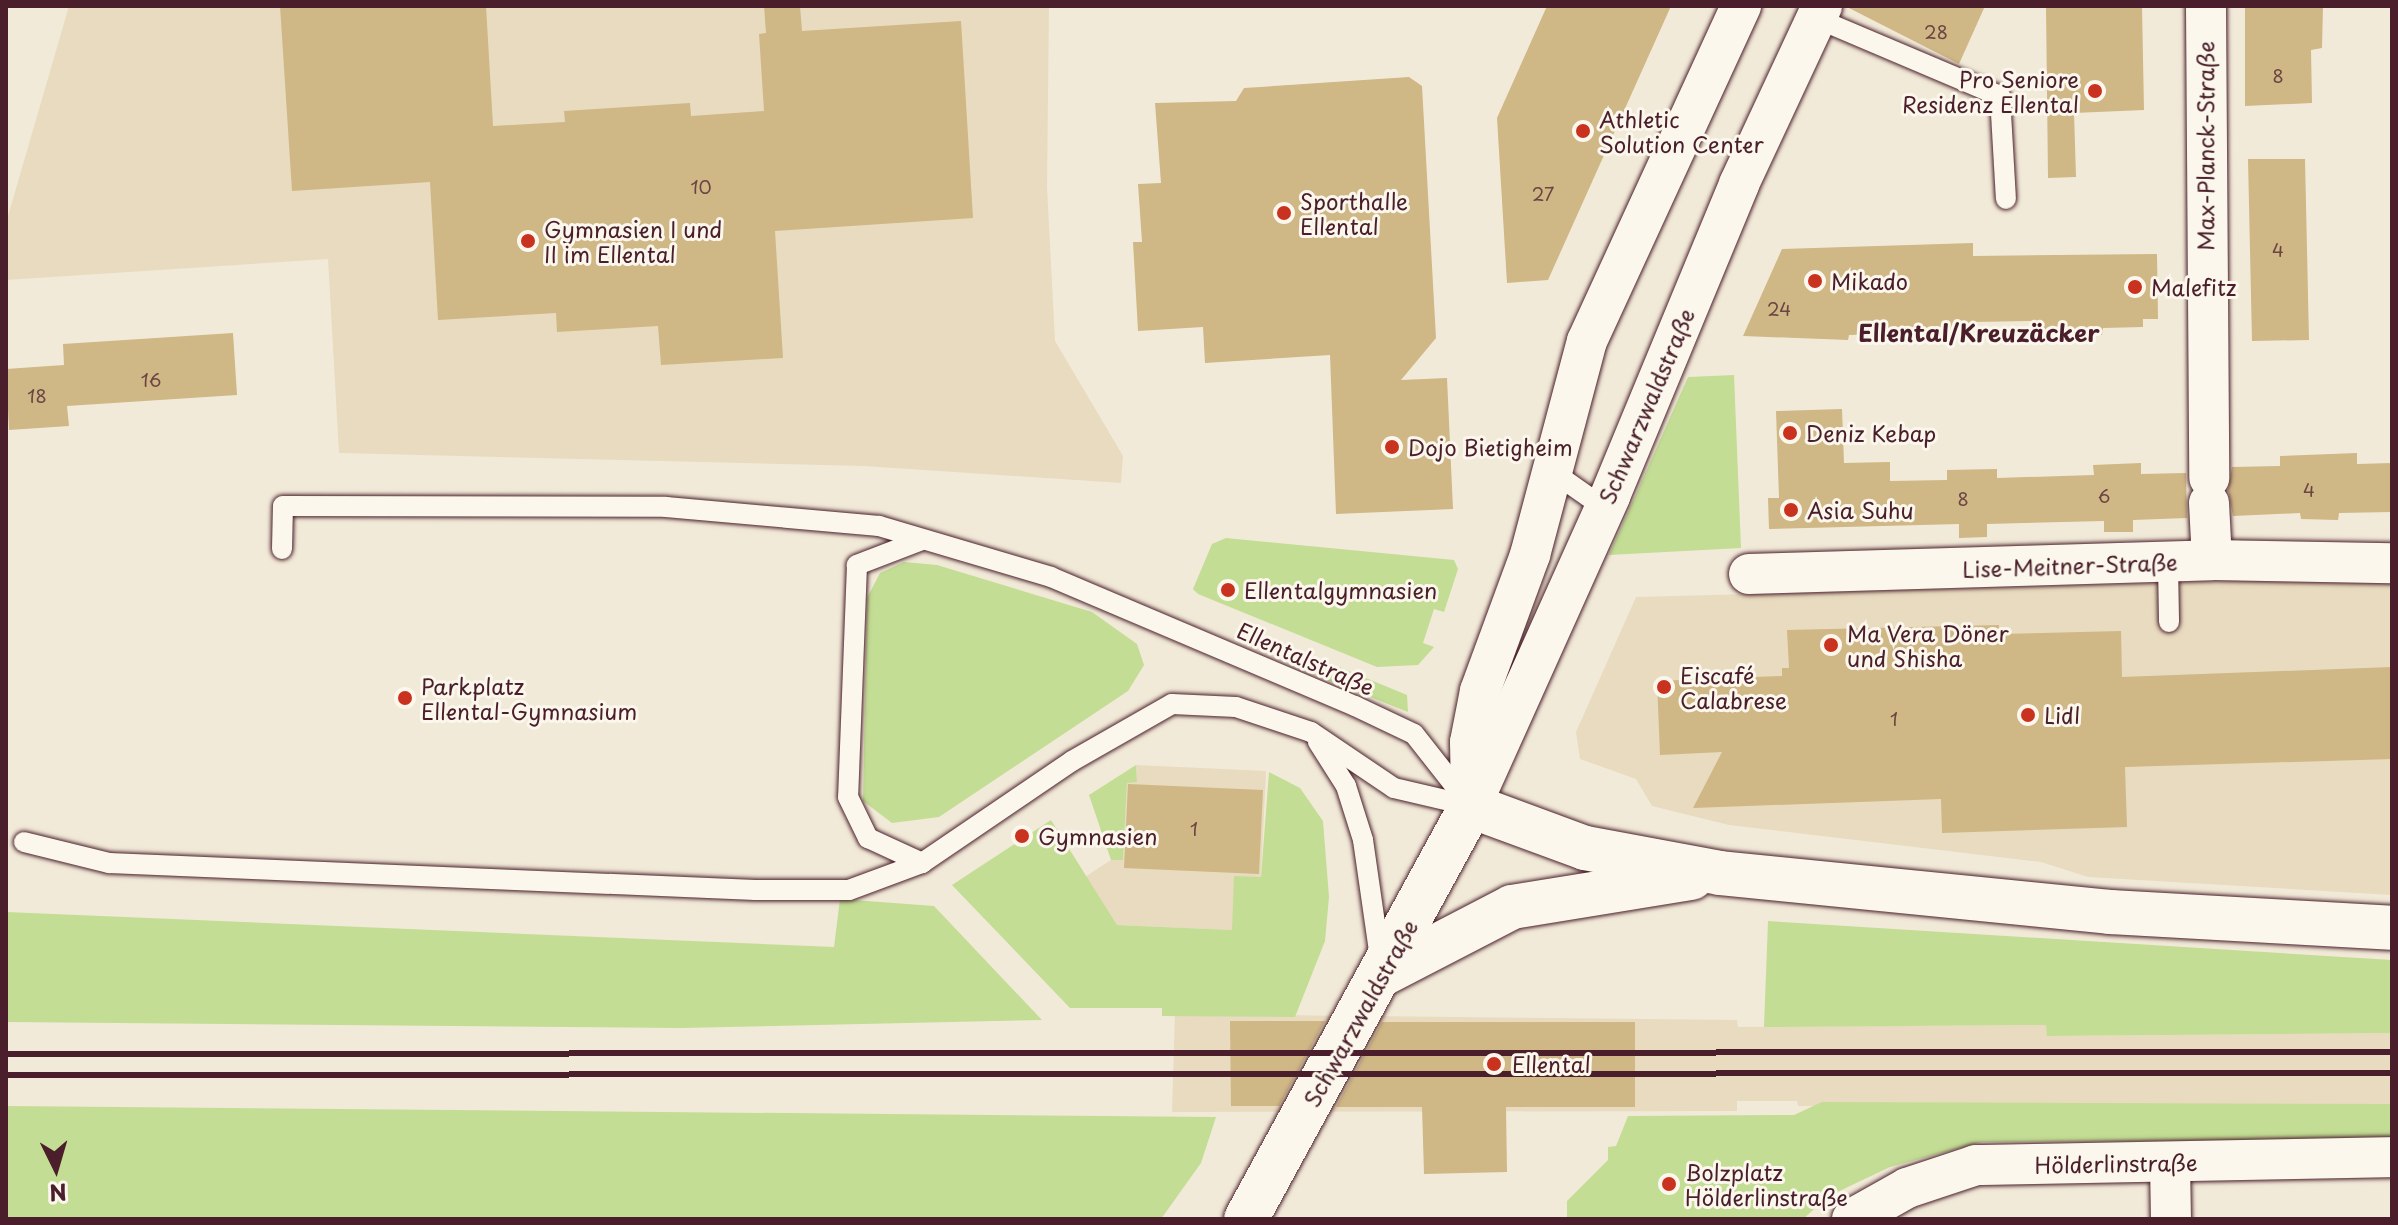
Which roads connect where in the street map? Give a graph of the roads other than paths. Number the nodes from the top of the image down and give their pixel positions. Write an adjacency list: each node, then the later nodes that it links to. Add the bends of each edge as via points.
1 (1741, 6): 5 (street, Schwarzwaldstraße, via 1587,341 1561,423)
2 (2206, 6): 9 (street, Max-Planck-Straße)
3 (1819, 12): 4 (lane, via 2000,96); 6 (street, Schwarzwaldstraße, via 1739,184)
4 (2006, 199)
5 (1553, 472): 6 (lane, via 1593,500); 15 (street, Schwarzwaldstraße, via 1480,691 1470,742)
6 (1610, 496): 15 (street, Schwarzwaldstraße)
7 (922, 540): 8 (lane, Ellentalstraße, via 879,526 666,507 363,504 283,506); 15 (lane, Ellentalstraße, via 1051,577 1414,734); 17 (lane, via 857,565 848,797 868,838)
8 (282, 549)
9 (2212, 560): 10 (street, Lise-Meitner-Straße); 11 (street, Lise-Meitner-Straße)
10 (2168, 563): 12 (street, Lise-Meitner-Straße); 13 (lane)
11 (2392, 563)
12 (1749, 574)
13 (2169, 622)
14 (1311, 732): 15 (lane, via 1394,788); 17 (lane, via 1236,707 1172,704 1072,761); 20 (lane, via 1346,786 1363,840)
15 (1471, 806): 18 (main road, via 1585,848); 20 (main road, Schwarzwaldstraße)
16 (24, 842): 17 (lane, via 109,863 755,890 849,890)
17 (922, 863)
18 (1720, 873): 19 (main road, via 2110,912); 20 (main road, via 1512,907)
19 (2392, 928)
20 (1381, 975): 23 (main road, Schwarzwaldstraße)
21 (2392, 1157): 22 (street, Hölderlinstraße)
22 (2170, 1163): 24 (street, Hölderlinstraße, via 1976,1165 1907,1188); 25 (street)
23 (1246, 1219)
24 (1852, 1219)
25 (2171, 1219)

